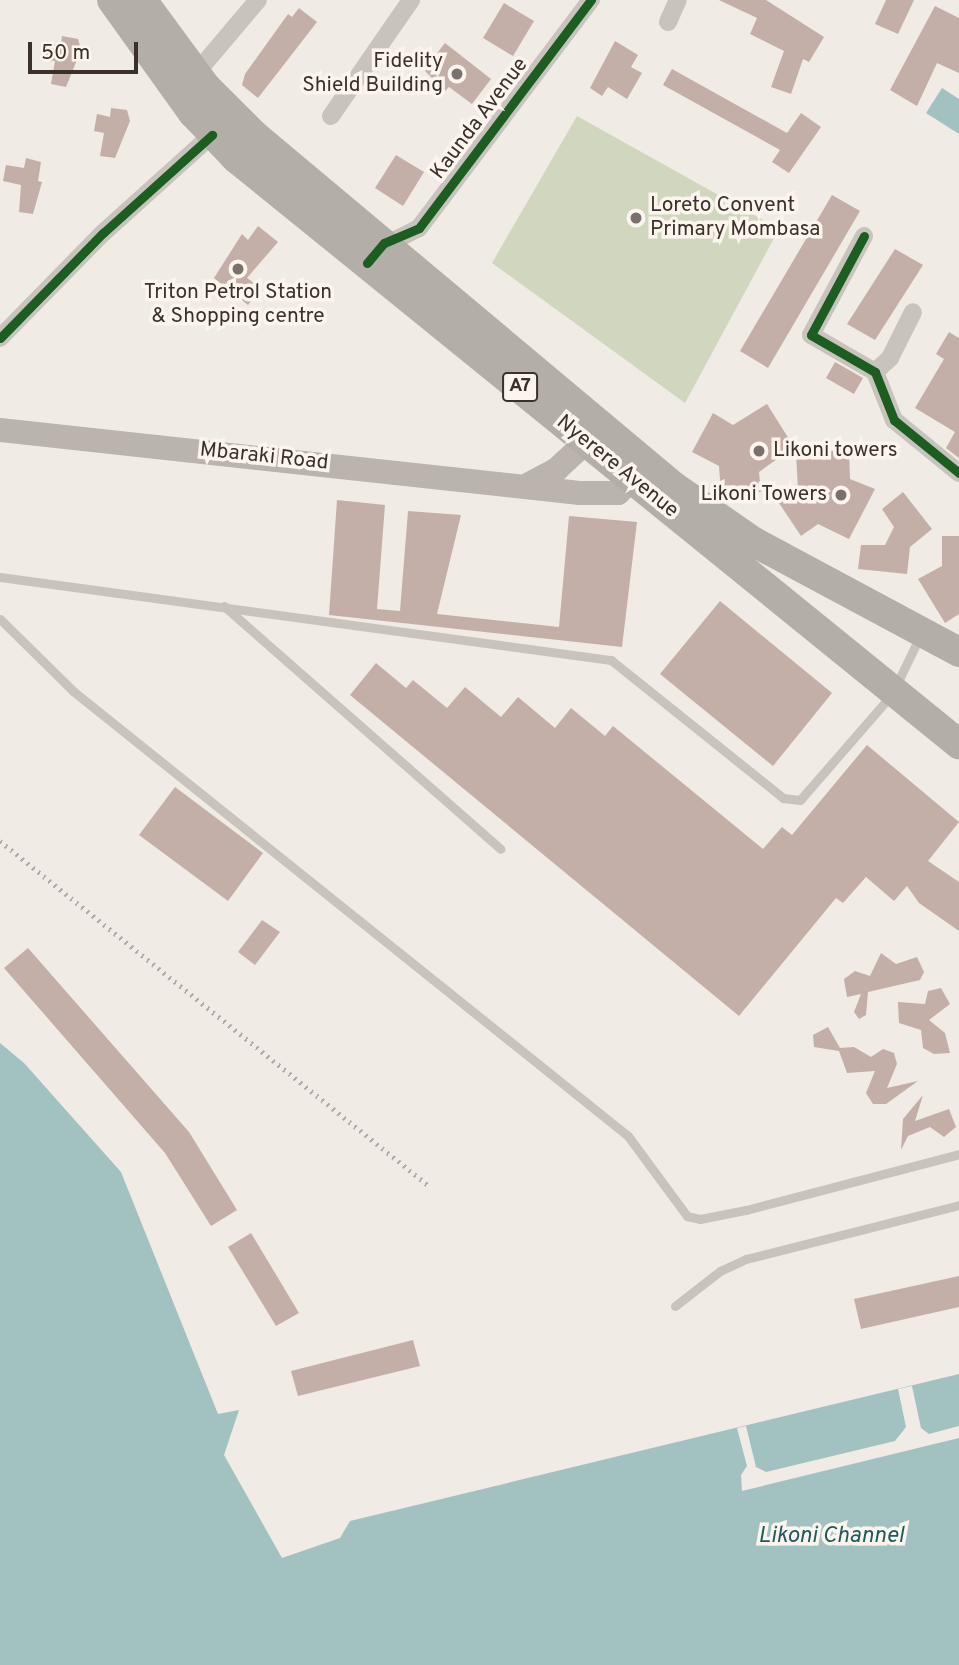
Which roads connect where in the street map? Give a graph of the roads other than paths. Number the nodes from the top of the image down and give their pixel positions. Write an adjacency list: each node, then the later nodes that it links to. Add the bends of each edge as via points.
1 (112, 0): 8 (highway, Nyerere Avenue / A7)
2 (142, 0): 8 (highway, Nyerere Avenue / A7)
3 (258, 0): 8 (street)
4 (411, 0): 9 (street)
5 (591, 0): 12 (street, Kaunda Avenue)
6 (678, 0): 7 (street)
7 (668, 22)
8 (187, 83): 10 (highway, Nyerere Avenue / A7); 11 (highway, Nyerere Avenue / A7)
9 (331, 116)
10 (212, 135): 11 (highway, Nyerere Avenue / A7); 17 (street, via 103,233)
11 (245, 146): 14 (highway, Nyerere Avenue / A7)
12 (419, 229): 14 (street); 15 (street, Kaunda Avenue)
13 (864, 236): 18 (street, via 811,335)
14 (375, 253): 15 (highway, Nyerere Avenue / A7)
15 (404, 277): 20 (highway, Nyerere Avenue / A7)
16 (913, 312): 18 (street, via 890,358)
17 (0, 338)
18 (875, 372): 22 (street, via 894,420)
19 (0, 429): 23 (main road, Mbaraki Road)
20 (594, 434): 21 (highway, Nyerere Avenue / A7); 23 (main road, via 557,469)
21 (640, 472): 23 (main road, Mbaraki Road, via 618,493); 27 (highway, Nyerere Avenue / A7, via 754,542); 29 (highway, Nyerere Avenue / A7)
22 (959, 473)
23 (529, 484)
24 (0, 577): 25 (lane)
25 (223, 605): 29 (lane, via 611,660 783,798 800,800); 31 (lane)
26 (0, 619): 32 (lane, via 73,691 628,1136 687,1216 746,1210)
27 (922, 629): 28 (highway, Nyerere Avenue / A7); 29 (lane)
28 (959, 652)
29 (892, 694): 30 (highway, Nyerere Avenue / A7)
30 (959, 744)
31 (501, 849)
32 (959, 1154)
33 (959, 1205): 34 (lane, via 746,1259 720,1271)
34 (676, 1306)

